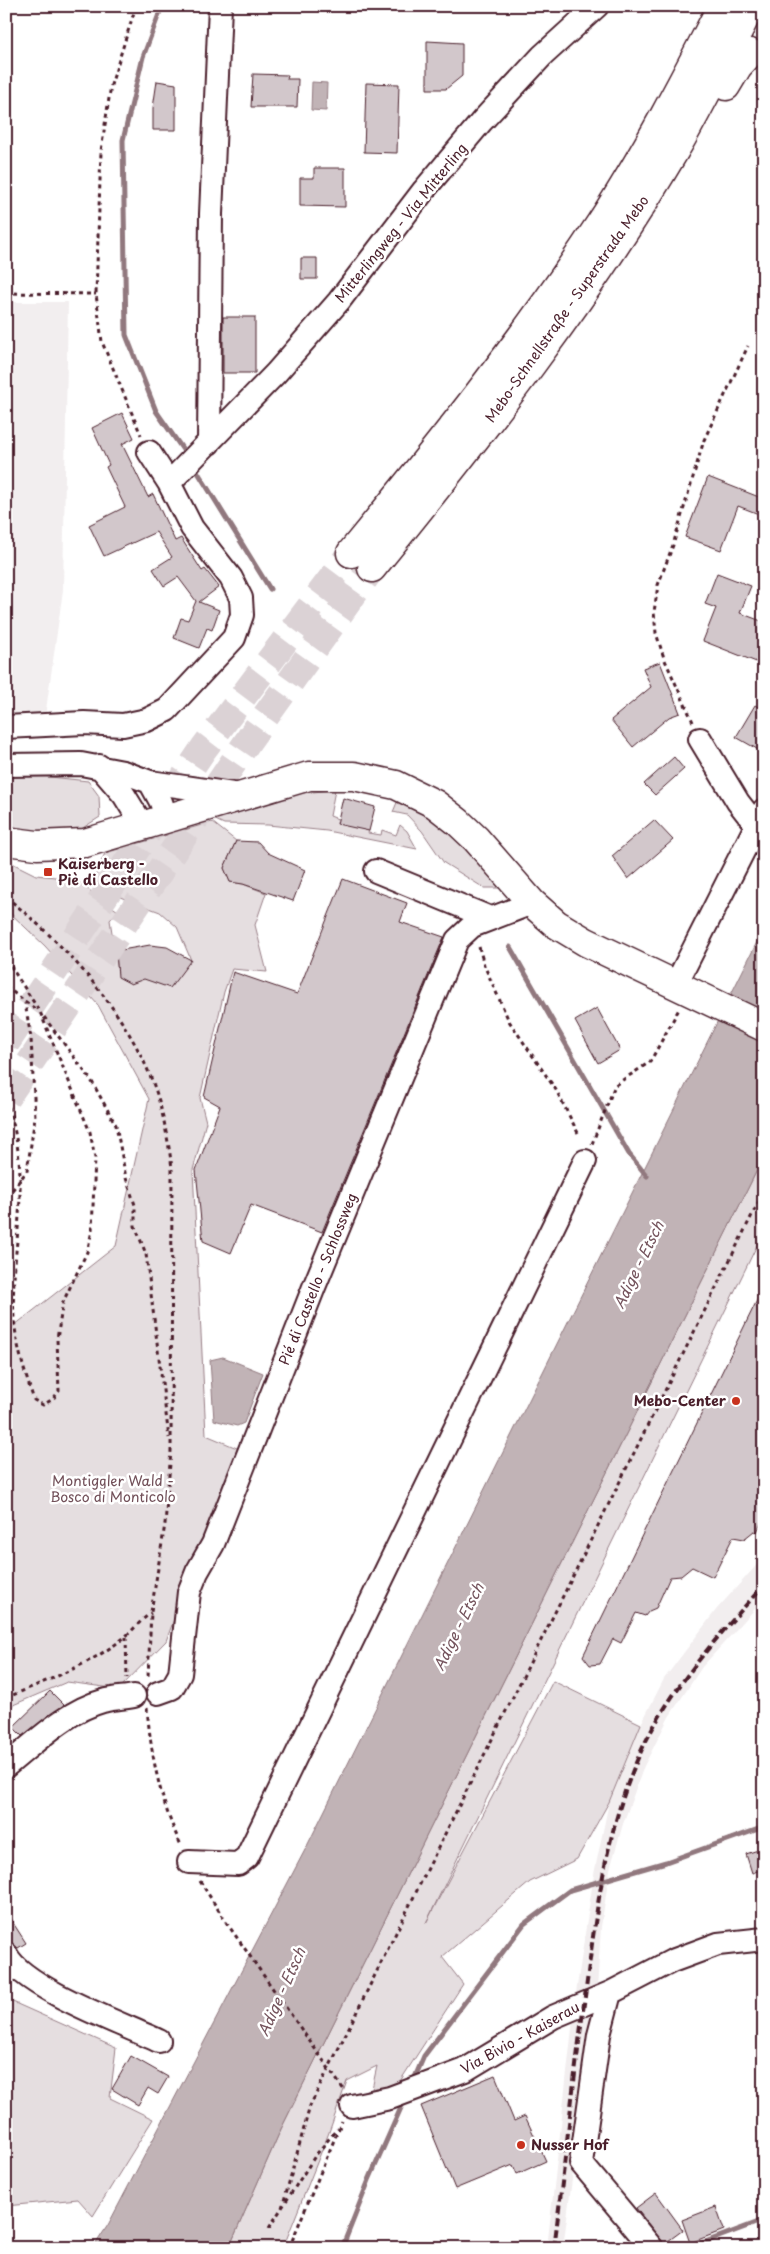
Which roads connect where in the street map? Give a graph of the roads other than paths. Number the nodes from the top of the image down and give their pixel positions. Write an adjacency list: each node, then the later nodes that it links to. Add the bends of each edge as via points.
1 (220, 6): 7 (street)
2 (597, 6): 7 (street, Mitterlingweg - Via Mitterling, via 542,56 482,122 424,190 339,301)
3 (722, 6): 6 (main road, Mebo-Schnellstraße - Superstrada Mebo, via 657,127 600,223 532,324 448,433 361,561 461,459)
4 (751, 6): 6 (main road, Mebo-Schnellstraße - Superstrada Mebo, via 675,150)
5 (757, 49): 6 (main road, via 728,81 655,213)
6 (619, 239)
7 (204, 448): 9 (street, Mitterlingweg - Via Mitterling)
8 (149, 452): 9 (street)
9 (175, 476): 10 (street, via 192,528 231,578 242,598 242,615 234,638 167,710 147,720 123,725 84,723)
10 (6, 727)
11 (700, 739): 17 (street, via 738,802)
12 (6, 765): 13 (street, via 62,763)
13 (99, 766): 14 (street); 15 (street)
14 (150, 782): 16 (street); 18 (street, via 161,802)
15 (124, 795): 18 (street); 19 (street)
16 (241, 795): 18 (main road); 22 (main road, via 310,776 354,776 396,785 435,804 458,822)
17 (760, 817): 24 (street)
18 (155, 822): 19 (main road)
19 (112, 836): 20 (main road, via 66,845 37,846)
20 (6, 841)
21 (376, 871): 23 (street)
22 (532, 903): 23 (street, Pié di Castello - Schlossweg); 24 (main road, via 556,924 586,942)
23 (481, 922): 27 (street, Pié di Castello - Schlossweg, via 457,940 314,1287 213,1544 197,1572 189,1592 180,1674 172,1688 103,1701 66,1718)
24 (687, 995): 25 (main road)
25 (764, 1027)
26 (586, 1161): 28 (street, via 247,1857 238,1864)
27 (6, 1766)
28 (189, 1862)
29 (764, 1940): 31 (street, Via Bivio - Kaiserau, via 718,1944 672,1961)
30 (6, 1954): 32 (street, via 11,1963 42,1988)
31 (610, 1992): 33 (street, Via Bivio - Kaiserau, via 553,2017 486,2058 431,2084 390,2098); 34 (street, via 599,2035 581,2164)
32 (159, 2041)
33 (348, 2098)
34 (652, 2248)

